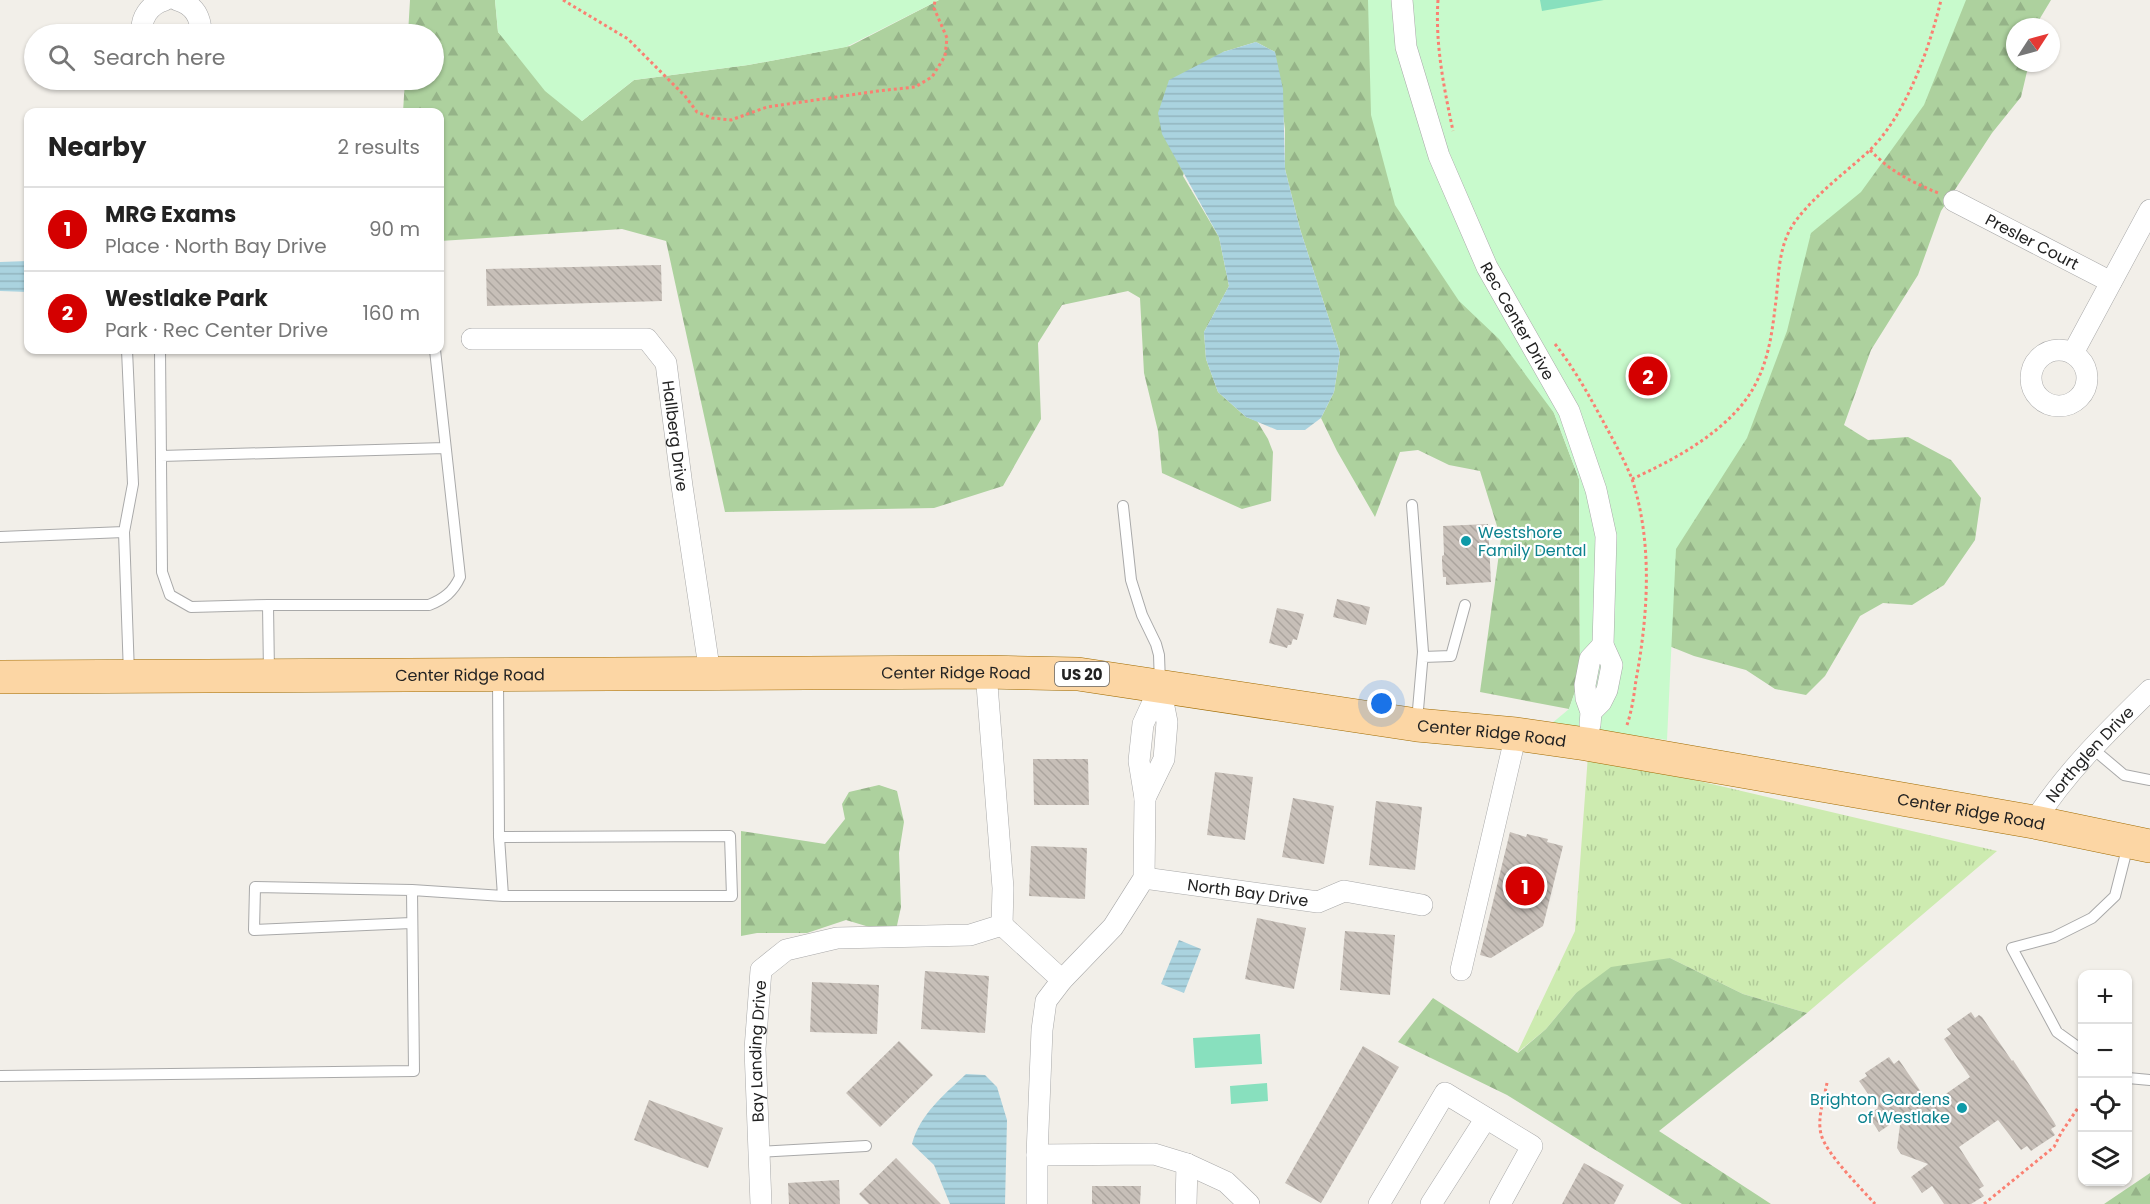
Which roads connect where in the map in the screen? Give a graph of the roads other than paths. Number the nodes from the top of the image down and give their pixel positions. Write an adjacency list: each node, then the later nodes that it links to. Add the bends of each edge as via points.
1 (165, 0): 4 (street, via 152,6)
2 (1402, 0): 32 (street, Rec Center Drive, via 1406,47 1439,156 1487,267 1569,411 1596,490 1606,536 1604,645 1590,659 1585,685)
3 (189, 4): 5 (street)
4 (143, 24)
5 (200, 24)
6 (1954, 201): 8 (street, Presler Court)
7 (2150, 210): 8 (street)
8 (2111, 282): 10 (street)
9 (472, 339): 24 (street, Hallberg Drive, via 647,339 666,363)
10 (2073, 353)
11 (127, 354): 18 (lane, via 134,484)
12 (160, 354): 15 (lane)
13 (435, 354): 14 (lane)
14 (445, 448): 15 (lane); 20 (lane, via 460,577 454,590 429,604)
15 (161, 456): 20 (lane, via 162,572 170,595 191,608)
16 (1412, 505): 22 (lane)
17 (1123, 506): 29 (lane, via 1131,580 1159,656)
18 (124, 532): 19 (lane); 26 (lane)
19 (0, 537)
20 (268, 604): 27 (lane)
21 (1465, 605): 22 (lane, via 1451,656)
22 (1423, 657): 31 (lane)
23 (986, 672): 24 (main road, Center Ridge Road / US 20); 29 (main road, Center Ridge Road / US 20, via 1078,674); 44 (street, via 1003,888)
24 (710, 674): 25 (main road, Center Ridge Road / US 20)
25 (498, 675): 27 (main road, Center Ridge Road / US 20); 37 (lane)
26 (129, 676): 27 (main road, Center Ridge Road / US 20); 28 (main road, Center Ridge Road / US 20)
27 (269, 676)
28 (0, 677)
29 (1160, 687): 31 (main road, Center Ridge Road / US 20); 39 (street, via 1167,722 1164,759 1145,798)
30 (2150, 690): 34 (street, Northglen Drive)
31 (1417, 725): 33 (main road, Center Ridge Road / US 20)
32 (1589, 728): 33 (main road, Center Ridge Road / US 20); 36 (main road, Center Ridge Road / US 20)
33 (1516, 734): 45 (street)
34 (2092, 748): 35 (lane, via 2124,775); 36 (street, Northglen Drive)
35 (2150, 780)
36 (2034, 822): 38 (main road, Center Ridge Road / US 20)
37 (499, 837): 41 (lane); 41 (lane, via 730,836 732,896)
38 (2140, 844): 47 (lane, via 2115,896 2092,918 2054,937 2012,948 2058,1032)
39 (1144, 878): 42 (street, North Bay Drive, via 1318,902 1344,891); 46 (street, via 1113,927)
40 (412, 890): 41 (lane); 43 (lane); 43 (lane, via 255,887 254,930)
41 (502, 896)
42 (1422, 905)
43 (411, 923): 48 (lane, via 414,1071)
44 (1002, 925): 46 (street); 53 (street, Bay Landing Drive, via 970,935 837,938 786,950 761,970 755,1049)
45 (1461, 969)
46 (1062, 980): 54 (street, via 1046,1000)
47 (2078, 1047)
48 (0, 1076)
49 (2132, 1078): 50 (lane)
50 (2150, 1080)
51 (1486, 1118): 60 (street, via 1445,1093); 61 (street); 62 (street, via 1532,1146)
52 (866, 1146): 53 (lane)
53 (759, 1152): 57 (street, Bay Landing Drive)
54 (1036, 1155): 55 (street, via 1154,1154); 58 (street)
55 (1187, 1164): 56 (street, via 1226,1182); 59 (street)
56 (1248, 1203)
57 (761, 1204)
58 (1037, 1204)
59 (1186, 1204)
60 (1379, 1204)
61 (1431, 1204)
62 (1500, 1204)

